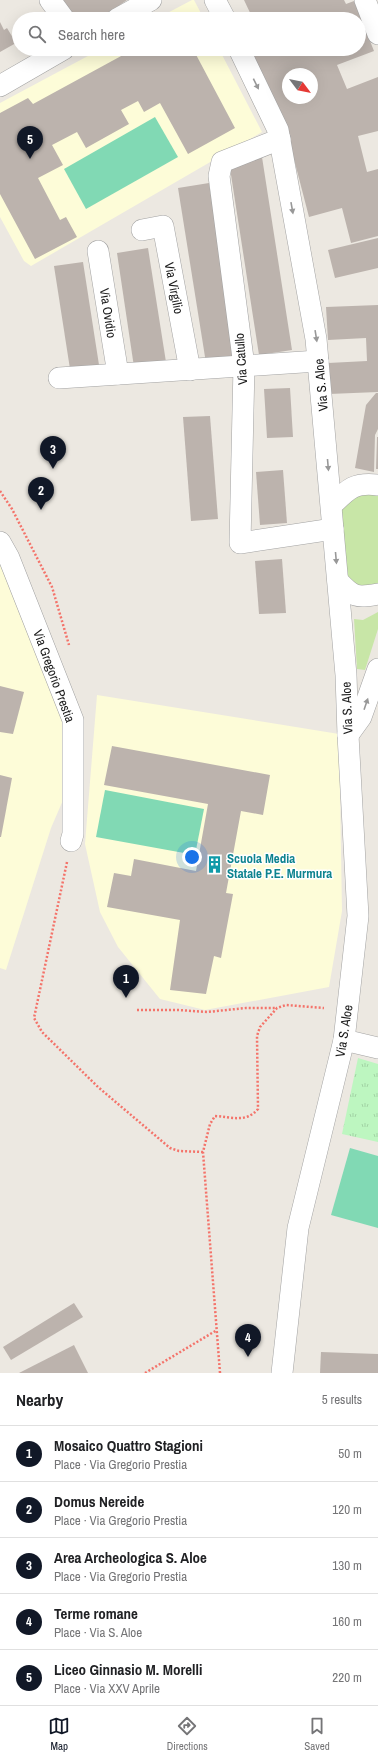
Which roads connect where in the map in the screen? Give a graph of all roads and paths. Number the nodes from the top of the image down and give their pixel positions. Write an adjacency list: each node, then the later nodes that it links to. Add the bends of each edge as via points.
1 (50, 0): 5 (street)
2 (151, 0): 6 (street)
3 (215, 0): 7 (street)
4 (365, 0): 8 (street)
5 (59, 12)
6 (130, 12)
7 (221, 12)
8 (378, 34)
9 (52, 56): 11 (street)
10 (242, 56): 12 (street, Via S. Aloe, one-way to 12)
11 (0, 86)
12 (280, 139): 15 (street, Via S. Aloe, one-way to 15, via 315,331); 16 (street, Via Catullo, via 222,162 219,176)
13 (142, 230): 17 (street, Via Virgilio, via 163,226)
14 (98, 251): 18 (street, Via Ovidio)
15 (318, 361): 16 (street); 21 (street, Via S. Aloe, one-way to 21)
16 (244, 366): 17 (street); 22 (street, Via Catullo, via 240,543)
17 (190, 370): 18 (street)
18 (118, 374): 19 (street)
19 (59, 378)
20 (378, 485): 21 (street, via 366,484 349,489)
21 (332, 505): 22 (street, Via S. Aloe)
22 (333, 529): 24 (street, Via S. Aloe, one-way to 24)
23 (0, 542): 28 (street, Via Gregorio Prestia, via 9,558 73,720)
24 (338, 581): 25 (street, via 350,593 362,597); 27 (street, Via S. Aloe)
25 (378, 594)
26 (378, 669): 27 (street, one-way to 26, via 361,717)
27 (348, 735): 32 (street, Via S. Aloe, via 358,916)
28 (71, 841): 34 (path, via 34,1018 42,1032 98,1087 170,1148)
29 (277, 1008): 30 (path, via 286,1005); 31 (path, via 207,1012); 34 (path, via 260,1027 257,1036 258,1109 252,1116 245,1118 215,1116 210,1124)
30 (324, 1008)
31 (137, 1010)
32 (344, 1040): 33 (street); 38 (street, Via S. Aloe, via 298,1228)
33 (378, 1048)
34 (203, 1152): 35 (path)
35 (217, 1330): 36 (path); 37 (path)
36 (145, 1373)
37 (220, 1373)
38 (282, 1373)

